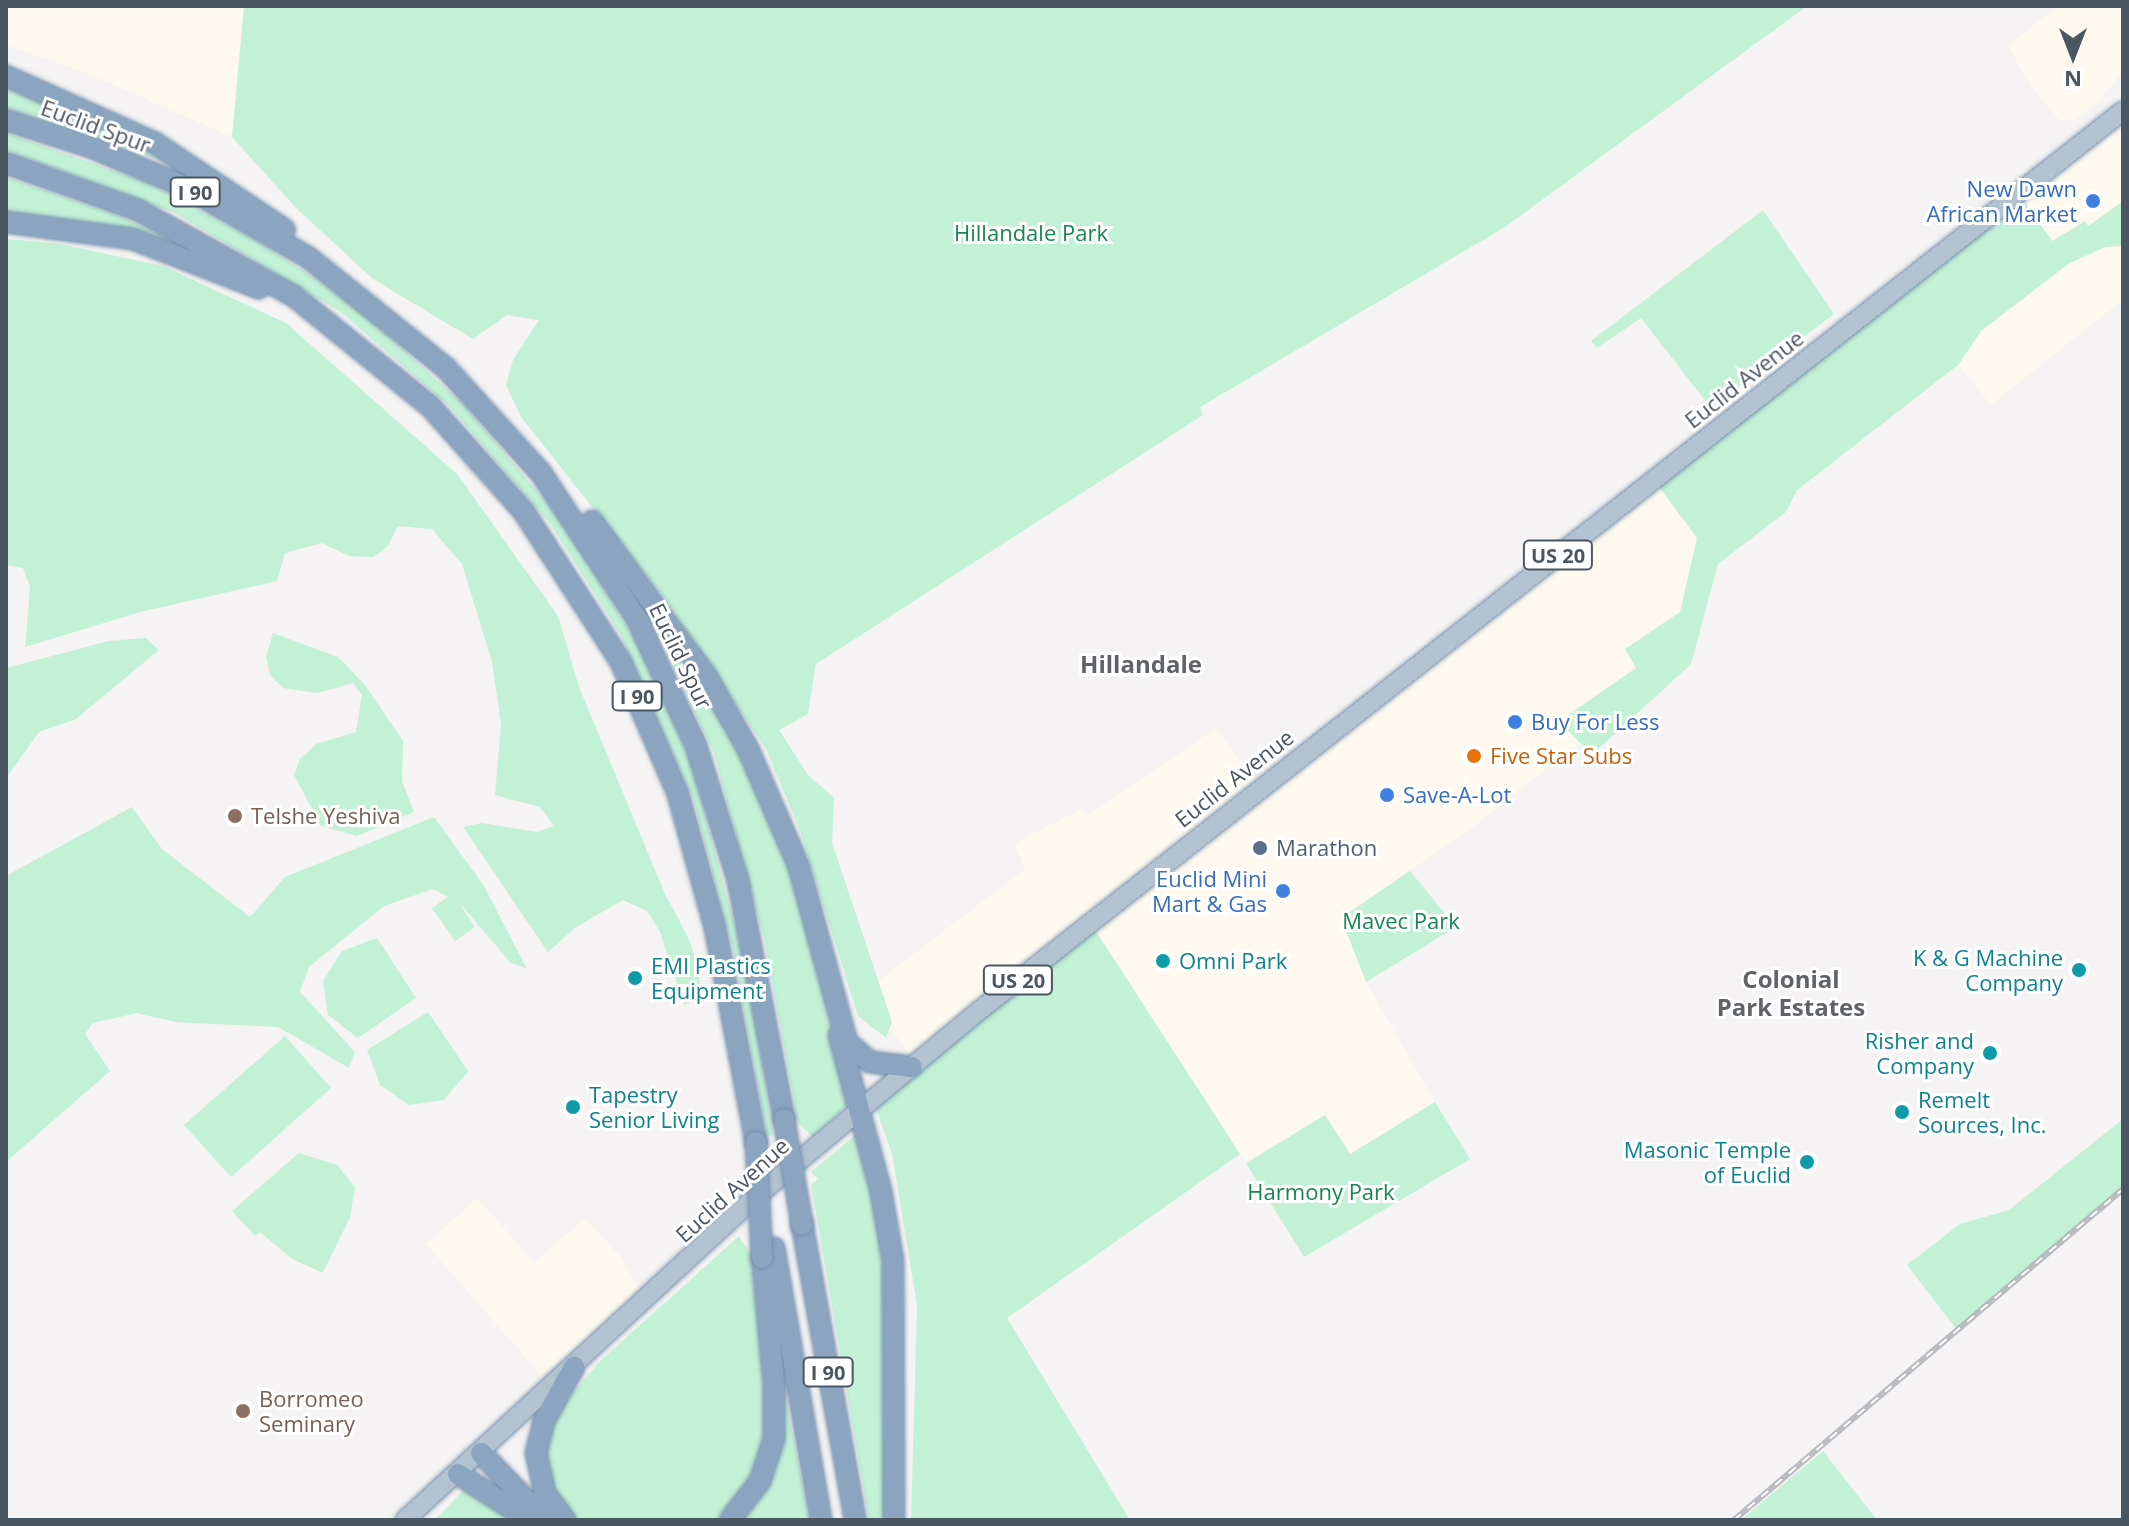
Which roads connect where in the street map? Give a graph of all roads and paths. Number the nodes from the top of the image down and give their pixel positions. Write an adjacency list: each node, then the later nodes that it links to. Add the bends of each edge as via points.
1 (6, 76): 6 (highway, via 172,152 286,230)
2 (2123, 111): 10 (main road, Euclid Avenue / US 20)
3 (6, 120): 6 (highway, Euclid Spur / I 90, via 91,147 187,188 279,239)
4 (6, 163): 7 (highway, I 90, via 107,197 204,242)
5 (6, 222): 7 (highway, via 105,233 175,251 250,282)
6 (366, 300): 8 (highway, Euclid Spur / I 90, via 446,368)
7 (351, 337): 12 (highway, I 90, bridge, via 430,406 502,484 566,570 621,662 665,760 698,861 756,1142)
8 (520, 447): 9 (highway, via 567,490 597,528 735,723 799,867); 21 (highway, Euclid Spur / I 90, bridge, via 619,587 696,746 740,892)
9 (835, 1005): 10 (highway, via 847,1042 859,1055 877,1064); 11 (highway)
10 (912, 1067): 11 (main road, Euclid Avenue / US 20)
11 (858, 1112): 13 (main road, Euclid Avenue / US 20, via 753,1199); 22 (highway, via 881,1192 894,1270)
12 (768, 1253): 19 (highway, via 774,1439 760,1481); 20 (highway, I 90)
13 (574, 1367): 14 (main road, Euclid Avenue / US 20); 18 (highway, via 544,1421 536,1453 545,1493)
14 (481, 1453): 15 (main road, Euclid Avenue / US 20); 18 (highway, via 527,1501)
15 (458, 1474): 16 (main road, Euclid Avenue / US 20); 17 (highway)
16 (405, 1520)
17 (530, 1520)
18 (563, 1520)
19 (730, 1520)
20 (821, 1520)
21 (855, 1520)
22 (894, 1520)

